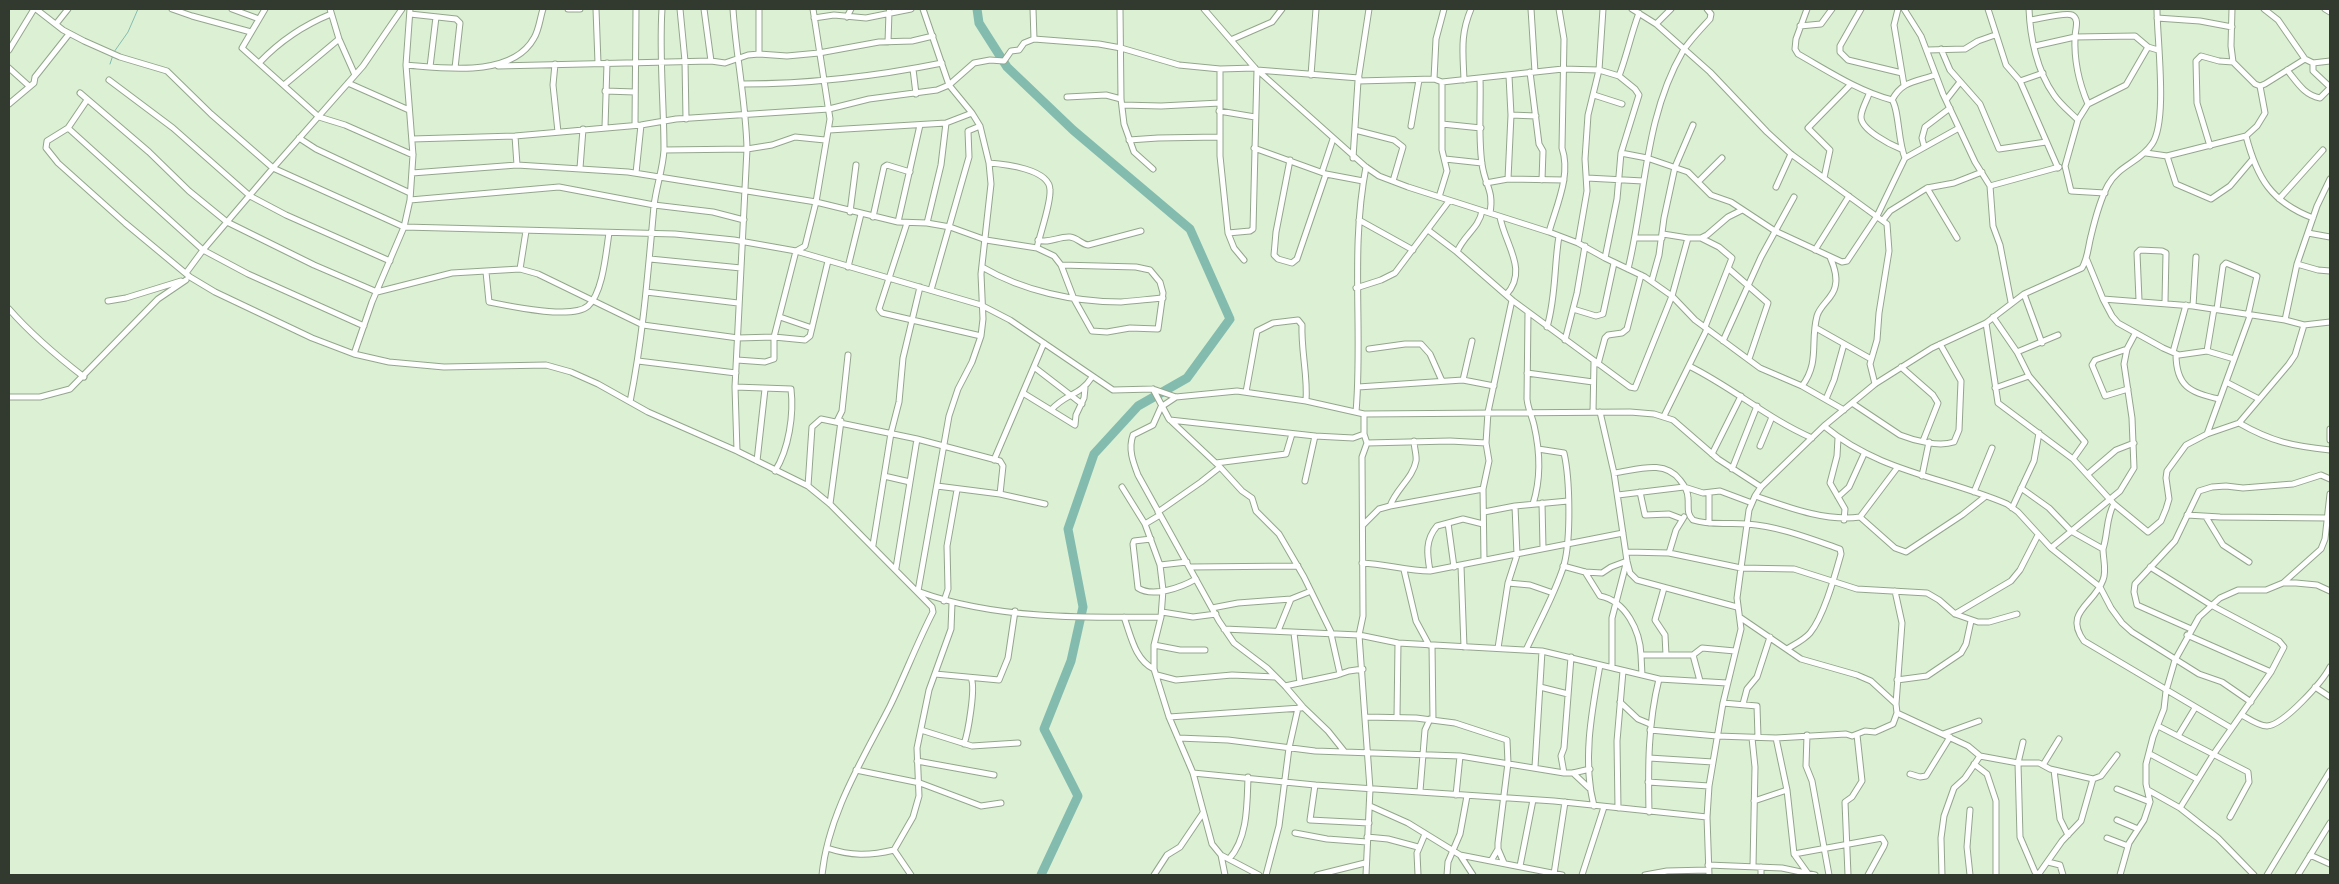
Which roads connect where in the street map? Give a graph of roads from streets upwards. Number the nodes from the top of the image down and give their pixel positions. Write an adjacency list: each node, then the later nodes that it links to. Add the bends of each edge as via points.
1 (35, 9): 57 (street); 74 (street)
2 (68, 9): 57 (street)
3 (172, 9): 61 (street)
4 (232, 9): 55 (street)
5 (266, 9): 55 (street)
6 (402, 9): 108 (street)
7 (542, 9): 95 (street, via 531,44)
8 (568, 9): 9 (street)
9 (580, 9)
10 (596, 9): 87 (street)
11 (636, 9): 89 (street)
12 (662, 9): 90 (street)
13 (680, 9): 85 (street)
14 (704, 9): 82 (street)
15 (733, 9): 80 (street)
16 (759, 9): 79 (street)
17 (813, 9): 53 (street)
18 (851, 9): 51 (street)
19 (911, 9): 48 (street)
20 (923, 9): 64 (street)
21 (1033, 9): 67 (street)
22 (1120, 9): 72 (street)
23 (1207, 9): 68 (street)
24 (1282, 9): 68 (street, via 1272,22)
25 (1316, 9): 109 (street)
26 (1369, 9): 115 (street)
27 (1444, 9): 116 (street, via 1436,39)
28 (1471, 9): 119 (street, via 1463,32)
29 (1532, 9): 105 (street)
30 (1559, 9): 102 (street, via 1564,39)
31 (1602, 9): 103 (street)
32 (1632, 9): 50 (street)
33 (1670, 9): 58 (street)
34 (1707, 9): 73 (street, via 1710,19)
35 (1832, 9): 59 (street, via 1821,24)
36 (1861, 9): 106 (street, via 1840,46 1840,52 1848,60)
37 (1898, 9): 106 (street, via 1894,25)
38 (1904, 9): 75 (street)
39 (1988, 9): 63 (street)
40 (2029, 9): 56 (street)
41 (2157, 9): 54 (street)
42 (2232, 9): 60 (street)
43 (2264, 9): 81 (street, via 2278,20)
44 (2325, 9): 49 (street)
45 (1804, 10): 59 (street)
46 (330, 11): 66 (street); 84 (street, via 295,32)
47 (410, 11): 52 (street); 94 (street)
48 (889, 12): 51 (street, via 866,18); 69 (street)
49 (2330, 12)
50 (1639, 13): 58 (street); 111 (street)
51 (847, 17): 53 (street)
52 (436, 18): 96 (street); 98 (street, via 456,19 460,23)
53 (814, 18): 78 (street)
54 (2157, 18): 60 (street); 77 (street)
55 (259, 19): 61 (street)
56 (2030, 20): 65 (street, via 2072,15 2076,21); 70 (street)
57 (56, 24): 62 (street)
58 (1656, 24): 73 (street)
59 (1800, 26): 126 (street, via 1794,45 1798,54)
60 (2232, 27): 86 (street)
61 (251, 32): 84 (street, via 242,48)
62 (69, 34): 129 (street, via 35,77 34,83); 209 (street, via 120,57 168,71)
63 (1995, 34): 76 (street, via 1965,49); 120 (street, via 2006,65)
64 (933, 36): 69 (street); 91 (street)
65 (2075, 37): 70 (street); 71 (street, via 2134,36); 146 (street, via 2078,76)
66 (339, 39): 108 (street); 127 (street)
67 (1034, 39): 72 (street); 125 (street, via 1024,43 1019,50 1011,51 1004,60 974,63)
68 (1233, 40): 101 (street)
69 (888, 42): 78 (street)
70 (2035, 46): 107 (street)
71 (2148, 47): 77 (street); 146 (street, via 2126,85)
72 (1121, 48): 100 (street, via 1170,63); 142 (street)
73 (1684, 49): 193 (street); 197 (street, via 1659,106)
74 (9, 50)
75 (1928, 50): 76 (street); 112 (street)
76 (1941, 50): 122 (street)
77 (2158, 50): 192 (street, via 2160,123 2154,142)
78 (819, 53): 79 (street); 114 (street)
79 (759, 54): 80 (street)
80 (738, 58): 82 (street, via 725,62); 124 (street)
81 (2305, 59): 92 (street); 104 (street)
82 (711, 61): 85 (street)
83 (2330, 61): 92 (street)
84 (260, 62): 127 (street)
85 (685, 62): 90 (street); 157 (street)
86 (2233, 62): 130 (street); 185 (street, via 2202,56 2196,61 2197,103)
87 (598, 63): 88 (street); 93 (street)
88 (607, 63): 89 (street); 132 (street)
89 (635, 63): 90 (street); 134 (street)
90 (660, 63): 159 (street)
91 (942, 63): 99 (street); 125 (street)
92 (2313, 63): 131 (street, via 2313,71)
93 (555, 64): 95 (street); 174 (street, via 553,85)
94 (406, 65): 96 (street); 149 (street)
95 (498, 66): 98 (street)
96 (430, 67): 98 (street)
97 (9, 68): 129 (street)
98 (455, 68)
99 (912, 69): 114 (street); 135 (street)
100 (1220, 69): 101 (street); 143 (street)
101 (1256, 69): 109 (street); 156 (street); 179 (street)
102 (1563, 69): 103 (street); 105 (street); 225 (street)
103 (1599, 70): 111 (street); 137 (street)
104 (2288, 70): 130 (street); 131 (street, via 2302,89 2312,96 2320,98)
105 (1532, 72): 110 (street); 154 (street)
106 (1902, 73): 128 (street)
107 (2043, 73): 120 (street); 158 (street, via 2054,95)
108 (355, 75): 123 (street)
109 (1311, 75): 115 (street)
110 (1509, 76): 113 (street); 152 (street)
111 (1619, 76): 191 (street, via 1639,95)
112 (1935, 76): 128 (street); 141 (street)
113 (1480, 78): 119 (street); 169 (street)
114 (824, 79): 124 (street, via 800,83); 148 (street)
115 (1359, 79): 118 (street); 173 (street)
116 (1434, 79): 118 (street); 121 (street)
117 (110, 80): 238 (street, via 174,128)
118 (1418, 80): 166 (street)
119 (1464, 80): 121 (street)
120 (2020, 81): 183 (street)
121 (1442, 82): 161 (street)
122 (1960, 82): 141 (street); 183 (street, via 1980,104 1999,149)
123 (348, 83): 149 (street); 155 (street)
124 (742, 84): 153 (street)
125 (949, 84): 135 (street); 151 (street)
126 (1851, 84): 136 (street); 221 (street, via 1808,128 1830,150)
127 (284, 85): 155 (street)
128 (1904, 85): 140 (street)
129 (28, 86): 144 (street)
130 (2260, 86): 176 (street, via 2264,112 2257,126)
131 (2330, 88)
132 (605, 91): 134 (street); 167 (street)
133 (80, 92): 139 (street)
134 (635, 92): 162 (street)
135 (916, 94): 148 (street, via 868,99)
136 (1870, 94): 140 (street); 188 (street, via 1861,116 1863,123 1879,138)
137 (1594, 95): 145 (street); 220 (street, via 1587,130 1585,159)
138 (1067, 97): 142 (street, via 1106,95)
139 (87, 100): 168 (street); 259 (street)
140 (1892, 100): 188 (street, via 1896,107)
141 (1946, 100): 147 (street)
142 (1121, 102): 143 (street, via 1162,106); 182 (street)
143 (1220, 103): 150 (street)
144 (9, 104)
145 (1622, 104)
146 (2088, 104): 158 (street)
147 (1950, 108): 170 (street); 184 (street, via 1925,128)
148 (829, 109): 153 (street); 172 (street)
149 (410, 110): 180 (street)
150 (1219, 111): 156 (street); 177 (street)
151 (972, 113): 160 (street); 165 (street)
152 (1510, 115): 154 (street); 222 (street)
153 (746, 116): 157 (street); 187 (street)
154 (1536, 116): 224 (street, via 1539,144 1543,151)
155 (319, 117): 178 (street); 194 (street)
156 (1255, 117): 186 (street)
157 (686, 119): 159 (street)
158 (2078, 120): 207 (street)
159 (662, 122): 162 (street); 189 (street)
160 (946, 123): 163 (street); 262 (street, via 941,165)
161 (1442, 124): 169 (street); 200 (street)
162 (638, 125): 167 (street); 217 (street)
163 (920, 125): 172 (street); 215 (street)
164 (1694, 125): 208 (street)
165 (980, 126): 203 (street); 264 (street, via 968,130 969,157)
166 (1411, 126)
167 (606, 127): 171 (street)
168 (68, 128): 288 (street); 314 (street, via 47,141 48,152)
169 (1481, 128): 204 (street)
170 (1959, 128): 184 (street); 216 (street)
171 (583, 129): 174 (street); 210 (street)
172 (830, 130): 181 (street)
173 (1355, 130): 196 (street); 227 (street, via 1394,140 1403,147)
174 (558, 132): 175 (street)
175 (515, 136): 180 (street); 205 (street)
176 (2246, 136): 185 (street); 202 (street)
177 (1220, 137): 182 (street); 272 (street)
178 (299, 138): 209 (street); 236 (street)
179 (1333, 139): 196 (street); 218 (street)
180 (412, 140): 194 (street)
181 (825, 140): 187 (street, via 796,137); 245 (street)
182 (1129, 140): 211 (street, via 1134,152)
183 (2046, 142): 213 (street)
184 (1924, 146): 199 (street)
185 (2210, 146): 195 (street)
186 (1254, 148): 201 (street); 272 (street, via 1253,229)
187 (747, 149): 189 (street); 235 (street)
188 (1901, 149): 199 (street)
189 (664, 150): 219 (street)
190 (2323, 150): 242 (street)
191 (1621, 153): 197 (street); 226 (street)
192 (2146, 153): 195 (street); 237 (street, via 2118,172)
193 (1791, 154): 221 (street); 233 (street)
194 (413, 155): 214 (street)
195 (2167, 156): 202 (street, via 2176,184 2211,199 2230,186)
196 (1353, 158): 212 (street)
197 (1647, 158): 208 (street); 228 (street)
198 (1722, 158): 229 (street)
199 (1905, 158): 252 (street)
200 (1445, 159): 204 (street); 240 (street, via 1446,177)
201 (1290, 160): 218 (street); 218 (street, via 1276,232 1274,255 1278,259 1292,262 1298,259)
202 (2252, 160): 242 (street, via 2265,184)
203 (989, 163): 281 (street, via 991,200); 282 (street, via 1026,169 1049,184 1050,194)
204 (1482, 163): 231 (street)
205 (517, 165): 210 (street); 214 (street)
206 (856, 165): 249 (street)
207 (2065, 166): 213 (street); 237 (street, via 2071,191)
208 (1675, 167): 229 (street); 275 (street)
209 (273, 168): 238 (street); 263 (street)
210 (580, 168): 217 (street)
211 (1153, 168)
212 (1366, 168): 227 (street); 230 (street)
213 (2058, 168): 232 (street)
214 (412, 172): 236 (street)
215 (910, 172): 253 (street, via 887,165 884,167); 260 (street)
216 (1982, 172): 232 (street); 234 (street, via 1954,183)
217 (636, 173): 219 (street)
218 (1324, 173): 230 (street)
219 (661, 177): 235 (street); 246 (street)
220 (1588, 178): 226 (street); 284 (street)
221 (1824, 178): 239 (street)
222 (1508, 179): 224 (street); 231 (street)
223 (2330, 179): 255 (street)
224 (1542, 180): 225 (street)
225 (1564, 180): 269 (street)
226 (1618, 180): 228 (street); 296 (street)
227 (1393, 181): 240 (street)
228 (1643, 181): 277 (street)
229 (1699, 181): 247 (street, via 1711,195)
230 (1362, 182): 257 (street)
231 (1486, 183): 250 (street, via 1492,195)
232 (1990, 186): 333 (street, via 1993,226)
233 (1776, 187)
234 (1927, 188): 258 (street, via 1890,211); 280 (street)
235 (746, 191): 245 (street); 256 (street)
236 (410, 193): 243 (street)
237 (2105, 193): 299 (street, via 2092,231)
238 (250, 196): 259 (street); 300 (street)
239 (1849, 196): 252 (street); 290 (street)
240 (1439, 197): 244 (street)
241 (1794, 197): 267 (street)
242 (2279, 199): 255 (street)
243 (410, 200): 246 (street, via 559,187); 263 (street)
244 (1449, 201): 248 (street); 265 (street)
245 (816, 202): 249 (street); 285 (street)
246 (654, 205): 256 (street); 271 (street)
247 (1742, 210): 267 (street); 279 (street)
248 (1482, 211): 250 (street); 292 (street, via 1479,223 1463,239)
249 (850, 212): 251 (street)
250 (1490, 213): 254 (street)
251 (861, 214): 253 (street); 305 (street)
252 (1877, 216): 258 (street); 294 (street, via 1847,261)
253 (873, 217): 260 (street)
254 (1500, 217): 269 (street); 324 (street, via 1517,271 1513,287)
255 (2313, 218): 273 (street)
256 (744, 220): 283 (street)
257 (1359, 220): 289 (street); 319 (street)
258 (1883, 220): 377 (street, via 1888,229 1889,251 1877,340)
259 (227, 222): 288 (street); 321 (street)
260 (898, 222): 261 (street)
261 (907, 223): 262 (street); 315 (street)
262 (927, 223): 264 (street)
263 (404, 227): 266 (street); 300 (street)
264 (950, 227): 281 (street); 320 (street)
265 (1428, 230): 289 (street); 292 (street)
266 (526, 231): 270 (street); 310 (street)
267 (1775, 231): 290 (street); 317 (street)
268 (1141, 232): 282 (street, via 1088,245 1067,237 1046,242)
269 (1549, 232): 274 (street)
270 (609, 233): 271 (street); 332 (street, via 600,282)
271 (653, 233): 283 (street); 297 (street)
272 (1228, 233): 298 (street)
273 (2308, 233): 276 (street); 303 (street)
274 (1559, 236): 284 (street); 353 (street)
275 (1662, 236): 277 (street); 278 (street); 316 (street)
276 (2330, 237)
277 (1636, 238): 308 (street)
278 (1688, 238): 279 (street); 325 (street)
279 (1701, 238): 309 (street, via 1731,256)
280 (1958, 238)
281 (986, 240): 287 (street); 306 (street)
282 (1038, 240): 287 (street)
283 (742, 242): 291 (street); 307 (street)
284 (1578, 243): 286 (street)
285 (805, 246): 291 (street); 293 (street)
286 (1585, 246): 296 (street); 340 (street)
287 (1037, 248): 304 (street, via 1047,251)
288 (203, 250): 314 (street); 352 (street)
289 (1413, 250): 319 (street, via 1395,273)
290 (1815, 250): 294 (street)
291 (796, 251): 293 (street); 344 (street)
292 (1458, 252): 324 (street)
293 (812, 255): 301 (street)
294 (1830, 256): 356 (street, via 1836,286 1820,309)
295 (2196, 257): 338 (street)
296 (1605, 258): 302 (street)
297 (650, 259): 307 (street); 322 (street)
298 (1244, 260)
299 (2087, 260): 323 (street, via 2075,273); 328 (street)
300 (390, 261): 321 (street)
301 (828, 261): 305 (street); 354 (street)
302 (1614, 263): 308 (street); 340 (street, via 1604,314 1596,316)
303 (2297, 264): 311 (street); 347 (street)
304 (1061, 265): 326 (street, via 1145,268 1155,275); 327 (street)
305 (848, 267): 315 (street)
306 (982, 267): 327 (street, via 1013,282); 336 (street)
307 (741, 268): 335 (street)
308 (1628, 269): 313 (street)
309 (1729, 269): 317 (street); 355 (street)
310 (520, 270): 312 (street); 332 (street, via 538,274)
311 (2330, 271)
312 (486, 272): 321 (street, via 432,276); 332 (street, via 489,302 568,312 581,310)
313 (1641, 275): 316 (street); 381 (street, via 1627,329 1605,338)
314 (188, 276): 331 (street, via 126,298); 374 (street, via 277,323); 388 (street, via 158,299)
315 (889, 279): 318 (street); 346 (street, via 879,309 882,313)
316 (1652, 280): 325 (street)
317 (1748, 286): 364 (street); 376 (street, via 1768,303)
318 (920, 287): 320 (street); 346 (street)
319 (1356, 288): 398 (street)
320 (931, 290): 336 (street)
321 (377, 292): 352 (street)
322 (646, 292): 335 (street); 350 (street)
323 (2024, 294): 333 (street); 366 (street)
324 (1506, 295): 329 (street)
325 (1672, 296): 355 (street); 381 (street, via 1636,386 1630,387)
326 (1164, 298): 327 (street, via 1122,302); 327 (street, via 1158,329 1096,332 1089,329)
327 (1074, 299)
328 (2103, 299): 330 (street); 357 (street, via 2115,319)
329 (1512, 300): 342 (street); 395 (street)
330 (2139, 300): 334 (street); 334 (street, via 2137,253 2140,250 2162,251 2166,253)
331 (108, 301)
332 (592, 301): 350 (street)
333 (2011, 302): 345 (street)
334 (2165, 302): 337 (street)
335 (738, 303): 361 (street)
336 (981, 305): 359 (street); 365 (street)
337 (2186, 305): 338 (street); 373 (street)
338 (2193, 306): 341 (street)
339 (9, 309): 388 (street, via 26,328)
340 (1573, 309): 362 (street)
341 (2216, 309): 343 (street); 343 (street, via 2226,262 2257,276); 371 (street)
342 (1528, 313): 353 (street); 386 (street)
343 (2249, 315): 347 (street); 378 (street)
344 (780, 317): 354 (street); 360 (street)
345 (1993, 317): 349 (street); 372 (street)
346 (912, 320): 359 (street); 436 (street)
347 (2285, 320): 351 (street)
348 (2330, 322): 351 (street)
349 (1986, 324): 368 (street); 400 (street)
350 (643, 325): 361 (street); 380 (street)
351 (2304, 325): 412 (street, via 2294,354)
352 (364, 326): 374 (street)
353 (1547, 327): 362 (street)
354 (812, 328): 360 (street, via 805,340)
355 (1706, 328): 364 (street); 383 (street)
356 (1816, 328): 367 (street); 396 (street, via 1811,372)
357 (2135, 334): 370 (street); 373 (street)
358 (2058, 335): 366 (street)
359 (981, 336): 451 (street, via 953,402)
360 (774, 337): 361 (street); 379 (street, via 771,361)
361 (738, 338): 379 (street)
362 (1564, 340): 381 (street)
363 (1472, 341): 390 (street)
364 (1723, 341): 376 (street)
365 (1044, 343): 382 (street); 389 (street)
366 (2042, 343): 372 (street)
367 (1844, 344): 377 (street); 410 (street)
368 (1940, 344): 384 (street); 447 (street, via 1961,381 1959,430 1954,442)
369 (1369, 349): 391 (street, via 1421,344 1430,354)
370 (2127, 349): 403 (street, via 2124,364); 403 (street, via 2094,360 2092,365 2103,394)
371 (2207, 351): 373 (street); 378 (street)
372 (2017, 352): 387 (street)
373 (2174, 353): 411 (street, via 2178,373 2186,386 2199,395)
374 (354, 354): 414 (street, via 389,362 444,367 546,365 571,372)
375 (848, 355): 421 (street)
376 (1749, 359): 396 (street, via 1768,372)
377 (1871, 359): 394 (street, via 1870,369)
378 (2234, 359): 393 (street)
379 (736, 360): 385 (street)
380 (638, 361): 385 (street); 414 (street)
381 (1596, 363): 392 (street)
382 (1034, 366): 405 (street); 406 (street)
383 (1689, 366): 407 (street); 428 (street)
384 (1901, 367): 394 (street); 447 (street, via 1938,403)
385 (736, 372): 397 (street)
386 (1527, 373): 392 (street); 424 (street)
387 (2029, 376): 400 (street); 459 (street, via 2085,442)
388 (84, 377): 408 (street, via 61,392 40,397)
389 (1092, 377): 399 (street); 402 (street, via 1113,390)
390 (1463, 380): 391 (street); 395 (street)
391 (1442, 381): 398 (street)
392 (1593, 382): 425 (street)
393 (2226, 382): 411 (street); 412 (street)
394 (1875, 384): 415 (street)
395 (1494, 386): 423 (street)
396 (1802, 386): 410 (street)
397 (736, 387): 401 (street); 456 (street)
398 (1358, 387): 422 (street)
399 (1085, 388): 406 (street); 416 (street)
400 (1995, 388): 437 (street, via 1998,403)
401 (765, 389): 461 (street); 465 (street, via 788,387 791,392 788,439)
402 (1153, 389): 409 (street); 418 (street)
403 (2128, 389): 450 (street)
404 (1246, 392): 409 (street); 413 (street); 413 (street, via 1257,331 1273,323 1296,320 1302,325)
405 (1022, 393): 419 (street); 460 (street)
406 (1071, 394): 416 (street); 419 (street)
407 (1741, 396): 417 (street); 457 (street)
408 (9, 397)
409 (1176, 397): 418 (street)
410 (1826, 399): 420 (street)
411 (2219, 399): 440 (street)
412 (2259, 399): 432 (street)
413 (1306, 401): 422 (street)
414 (630, 402): 456 (street)
415 (1852, 403): 420 (street); 447 (street, via 1900,435)
416 (1082, 404): 419 (street, via 1075,425)
417 (1757, 406): 429 (street); 464 (street)
418 (1161, 407): 430 (street); 501 (street, via 1153,425 1137,432 1131,441 1132,462)
419 (1051, 410)
420 (1844, 410): 434 (street)
421 (842, 411): 431 (street); 433 (street)
422 (1356, 412): 427 (street)
423 (1488, 412): 424 (street); 427 (street); 449 (street)
424 (1528, 412): 425 (street); 454 (street)
425 (1593, 412): 426 (street)
426 (1600, 412): 428 (street, via 1642,412); 466 (street)
427 (1364, 414): 439 (street)
428 (1664, 416): 457 (street, via 1688,430)
429 (1772, 417): 442 (street); 452 (street)
430 (1169, 420): 438 (street); 462 (street)
431 (839, 421): 433 (street); 473 (street, via 821,419 812,426); 494 (street)
432 (2239, 423): 440 (street); 455 (street, via 2261,436 2283,443)
433 (851, 424): 436 (street)
434 (1824, 426): 442 (street); 443 (street)
435 (2330, 429): 445 (street)
436 (891, 433): 444 (street); 468 (street)
437 (2039, 433): 459 (street); 478 (street, via 2034,461)
438 (1292, 434): 441 (street); 462 (street, via 1286,454)
439 (1364, 434): 441 (street, via 1353,438); 448 (street)
440 (2207, 434): 491 (street, via 2186,445 2167,472 2168,499 2161,521 2153,529 2144,530)
441 (1314, 436): 471 (street)
442 (1812, 438): 477 (street)
443 (1838, 438): 458 (street); 489 (street, via 1830,483)
444 (917, 439): 451 (street); 472 (street)
445 (2330, 440)
446 (1414, 441): 448 (street); 449 (street); 497 (street, via 1416,462)
447 (1926, 442): 469 (street)
448 (1367, 443): 514 (street, via 1362,457)
449 (1486, 443): 480 (street, via 1489,461)
450 (2134, 443): 467 (street, via 2116,450); 491 (street, via 2134,468)
451 (943, 445): 460 (street); 474 (street)
452 (1760, 446)
453 (1992, 448): 482 (street)
454 (1538, 450): 490 (street, via 1564,452); 496 (street)
455 (2330, 450)
456 (737, 451): 461 (street)
457 (1712, 454): 464 (street)
458 (1864, 454): 463 (street); 489 (street, via 1849,487)
459 (2073, 459): 467 (street)
460 (994, 460): 483 (street, via 1003,464)
461 (757, 461): 465 (street)
462 (1218, 465): 501 (street, via 1202,482); 533 (street, via 1252,498 1254,508 1280,534)
463 (1897, 468): 469 (street); 505 (street)
464 (1732, 469): 477 (street)
465 (775, 471): 473 (street)
466 (1614, 473): 475 (street, via 1650,467 1666,468); 486 (street)
467 (2088, 474): 491 (street)
468 (884, 476): 472 (street); 520 (street)
469 (1922, 476): 482 (street)
470 (2330, 479): 503 (street, via 2321,475 2293,484 2204,488 2196,495)
471 (1305, 481)
472 (910, 482): 538 (street)
473 (808, 486): 494 (street)
474 (937, 486): 479 (street); 553 (street)
475 (1684, 486): 481 (street); 484 (street); 502 (street)
476 (1122, 487): 511 (street)
477 (1761, 487): 487 (street)
478 (2021, 488): 499 (street); 515 (street, via 2049,508)
479 (956, 490): 483 (street); 556 (street, via 947,546 948,589)
480 (1483, 490): 497 (street); 500 (street)
481 (1640, 492): 486 (street); 507 (street, via 1645,516 1669,514)
482 (1974, 492): 488 (street)
483 (1000, 494): 495 (street)
484 (1709, 494): 493 (street, via 1720,491); 510 (street)
485 (2330, 494): 506 (street)
486 (1618, 495): 516 (street)
487 (1756, 496): 493 (street); 508 (street)
488 (1986, 496): 499 (street); 505 (street, via 1906,552 1900,551)
489 (1838, 497): 508 (street, via 1845,509)
490 (1568, 501): 492 (street); 519 (street)
491 (2112, 502): 515 (street); 523 (street)
492 (1542, 503): 496 (street); 521 (street)
493 (1752, 503): 513 (street)
494 (830, 504): 520 (street)
495 (1045, 504)
496 (1533, 504): 498 (street)
497 (1390, 506): 514 (street, via 1379,509)
498 (1515, 506): 500 (street); 526 (street)
499 (2012, 508): 517 (street)
500 (1484, 512): 512 (street)
501 (1159, 513): 511 (street); 532 (street)
502 (1688, 513): 507 (street); 510 (street, via 1693,520)
503 (2187, 515): 504 (street); 537 (street, via 2175,541)
504 (2206, 517): 506 (street); 529 (street, via 2223,545)
505 (1860, 518): 508 (street)
506 (2328, 518): 546 (street, via 2320,549)
507 (1682, 519): 525 (street)
508 (1844, 520)
509 (1448, 523): 512 (street, via 1463,519); 536 (street); 541 (street, via 1436,526 1429,537)
510 (1709, 523): 513 (street)
511 (1145, 524): 518 (street)
512 (1483, 524): 527 (street)
513 (1747, 524): 539 (street); 544 (street, via 1840,549)
514 (1364, 525): 530 (street)
515 (2071, 531): 522 (street); 523 (street)
516 (1623, 532): 519 (street); 524 (street)
517 (2038, 535): 522 (street); 565 (street, via 2011,581)
518 (1151, 539): 531 (street); 550 (street, via 1133,543 1136,585 1146,591)
519 (1568, 542): 521 (street); 535 (street)
520 (873, 545): 538 (street)
521 (1543, 548): 526 (street)
522 (2052, 548): 547 (street)
523 (2103, 549): 547 (street, via 2105,571)
524 (1627, 552): 525 (street); 528 (street)
525 (1669, 553): 539 (street)
526 (1517, 555): 527 (street); 545 (street)
527 (1484, 560): 534 (street)
528 (1626, 561): 542 (street, via 1602,573); 548 (street, via 1630,573 1637,580); 558 (street)
529 (2249, 562)
530 (1362, 563): 540 (street); 575 (street, via 1363,616)
531 (1160, 565): 532 (street); 550 (street)
532 (1188, 565): 533 (street); 543 (street)
533 (1298, 566): 551 (street)
534 (1461, 566): 536 (street); 581 (street)
535 (1563, 566): 542 (street); 554 (street)
536 (1454, 567): 541 (street)
537 (2150, 567): 559 (street); 571 (street, via 2135,584 2137,605)
538 (896, 568): 553 (street)
539 (1741, 568): 544 (street, via 1794,569); 560 (street)
540 (1404, 570): 541 (street); 580 (street, via 1416,621)
541 (1430, 571)
542 (1585, 572): 558 (street, via 1600,596)
543 (1196, 579): 550 (street); 561 (street)
544 (1834, 581): 552 (street, via 1857,589); 583 (street, via 1811,632)
545 (1508, 583): 554 (street, via 1530,585); 582 (street)
546 (2283, 583): 549 (street, via 2307,583); 559 (street, via 2266,590 2230,592)
547 (2100, 587): 592 (street, via 2122,623); 614 (street, via 2078,615 2076,629 2079,634 2088,645)
548 (1664, 588): 560 (street); 589 (street, via 1655,620 1665,636)
549 (2329, 589)
550 (1163, 590): 563 (street)
551 (1312, 591): 555 (street); 574 (street)
552 (1896, 591): 565 (street, via 1933,595); 607 (street, via 1902,618)
553 (918, 592): 556 (street); 668 (street, via 932,607 932,612)
554 (1553, 593): 585 (street)
555 (1291, 599): 561 (street); 572 (street)
556 (944, 601): 557 (street)
557 (952, 603): 562 (street); 600 (street, via 951,629)
558 (1617, 604): 588 (street, via 1633,623); 595 (street, via 1611,622)
559 (2211, 605): 571 (street); 599 (street, via 2279,641 2284,647)
560 (1738, 607): 568 (street)
561 (1212, 608): 564 (street)
562 (1014, 611): 567 (street); 608 (street, via 1008,658 1000,678)
563 (1162, 614): 564 (street, via 1193,617); 567 (street); 579 (street)
564 (1216, 614): 570 (street)
565 (1955, 614): 569 (street)
566 (2017, 614): 569 (street, via 1988,622)
567 (1124, 617): 596 (street, via 1136,650 1145,664)
568 (1741, 618): 577 (street); 587 (street)
569 (1972, 621): 607 (street, via 1961,652 1927,676)
570 (1224, 629): 572 (street); 604 (street, via 1234,643)
571 (2191, 629): 576 (street)
572 (1278, 631): 573 (street)
573 (1294, 633): 574 (street); 609 (street)
574 (1332, 634): 575 (street); 601 (street)
575 (1359, 635): 578 (street); 597 (street)
576 (2187, 635): 592 (street); 599 (street)
577 (1770, 637): 583 (street); 620 (street, via 1757,677 1747,689)
578 (1398, 643): 580 (street); 628 (street)
579 (1154, 645): 584 (street); 596 (street)
580 (1430, 645): 581 (street); 629 (street)
581 (1464, 647): 582 (street)
582 (1498, 648): 585 (street)
583 (1787, 649): 621 (street, via 1807,661 1863,677)
584 (1205, 650)
585 (1526, 650): 586 (street)
586 (1542, 651): 591 (street); 612 (street)
587 (1735, 651): 590 (street, via 1702,648); 610 (street)
588 (1641, 655): 589 (street); 603 (street)
589 (1666, 655): 590 (street)
590 (1693, 655): 606 (street)
591 (1571, 657): 593 (street); 615 (street)
592 (2175, 660): 614 (street); 618 (street, via 2222,682)
593 (1600, 664): 595 (street); 667 (street, via 1589,744)
594 (2330, 667): 613 (street)
595 (1612, 668): 598 (street)
596 (1154, 669): 602 (street)
597 (1362, 670): 601 (street); 627 (street)
598 (1623, 670): 603 (street); 617 (street)
599 (2271, 672): 618 (street)
600 (935, 674): 608 (street); 634 (street)
601 (1340, 674): 609 (street)
602 (1157, 675): 604 (street, via 1176,680 1232,675); 626 (street)
603 (1642, 675): 605 (street)
604 (1276, 677): 611 (street)
605 (1659, 679): 606 (street); 632 (street)
606 (1700, 680): 610 (street)
607 (1898, 680): 621 (street)
608 (972, 681): 640 (street)
609 (1300, 683): 611 (street)
610 (1727, 683): 619 (street)
611 (1285, 686): 622 (street)
612 (1540, 687): 615 (street); 666 (street)
613 (2315, 687): 616 (street); 625 (street, via 2287,715 2271,725 2258,724)
614 (2166, 691): 623 (street); 631 (street)
615 (1568, 694): 672 (street, via 1561,756)
616 (2330, 697)
617 (1620, 702): 632 (street); 702 (street)
618 (2251, 702): 625 (street)
619 (1723, 703): 620 (street); 638 (street)
620 (1743, 704): 641 (street, via 1758,707)
621 (1896, 704): 624 (street)
622 (1301, 708): 626 (street); 650 (street); 651 (street, via 1328,731)
623 (2195, 708): 633 (street); 639 (street)
624 (1897, 713): 636 (street, via 1891,726); 637 (street)
625 (2242, 715): 633 (street)
626 (1169, 717): 642 (street)
627 (1365, 717): 628 (street); 652 (street)
628 (1397, 717): 629 (street)
629 (1431, 720): 653 (street, via 1425,730); 662 (street, via 1455,723 1505,738 1508,742)
630 (1979, 721): 637 (street)
631 (2158, 726): 639 (street); 654 (street)
632 (1650, 727): 638 (street); 659 (street)
633 (2231, 728): 658 (street)
634 (922, 730): 648 (street); 660 (street)
635 (1807, 735): 636 (street); 643 (street); 722 (street, via 1806,766)
636 (1857, 735): 718 (street, via 1862,781 1845,802)
637 (1942, 735): 644 (street)
638 (1717, 736): 641 (street); 661 (street)
639 (2178, 736): 658 (street)
640 (966, 737): 648 (street); 649 (street)
641 (1755, 737): 643 (street); 695 (street)
642 (1178, 738): 650 (street); 671 (street)
643 (1776, 738): 688 (street)
644 (1950, 738): 657 (street); 674 (street, via 1926,776)
645 (2059, 739): 665 (street)
646 (2023, 742): 664 (street)
647 (1018, 743): 649 (street)
648 (964, 744): 649 (street)
649 (972, 746)
650 (1289, 748): 651 (street); 680 (street)
651 (1344, 751): 652 (street)
652 (1367, 751): 653 (street); 686 (street)
653 (1424, 754): 656 (street); 690 (street)
654 (2150, 754): 678 (street); 689 (street, via 2145,773)
655 (2117, 755): 677 (street, via 2101,776)
656 (1460, 756): 662 (street); 691 (street)
657 (1980, 756): 663 (street); 664 (street)
658 (2213, 756): 678 (street); 708 (street, via 2249,774 2249,782)
659 (1649, 758): 661 (street); 681 (street)
660 (917, 761): 675 (street); 682 (street)
661 (1713, 762): 684 (street)
662 (1508, 763): 666 (street); 693 (street)
663 (1974, 764): 762 (street, via 1954,788 1944,816); 764 (street, via 1987,774 1996,801)
664 (2018, 764): 665 (street, via 2035,762); 765 (street, via 2020,837)
665 (2043, 765): 669 (street)
666 (1535, 767): 672 (street)
667 (1590, 768): 673 (street); 685 (street)
668 (856, 770): 682 (street); 721 (street)
669 (2054, 770): 677 (street); 715 (street, via 2060,819)
670 (2330, 771): 679 (street)
671 (1193, 773): 676 (street); 706 (street)
672 (1564, 773): 673 (street)
673 (1573, 773): 685 (street)
674 (1910, 774)
675 (994, 775)
676 (1248, 777): 680 (street); 730 (street, via 1241,837 1237,849)
677 (2093, 779): 715 (street, via 2082,817)
678 (2197, 779): 703 (street)
679 (2328, 779): 769 (street)
680 (1284, 780): 683 (street); 748 (street, via 1279,826)
681 (1648, 782): 684 (street); 705 (street)
682 (920, 783): 698 (street, via 981,806); 724 (street, via 913,817)
683 (1315, 784): 686 (street); 710 (street, via 1310,820)
684 (1710, 786): 707 (street)
685 (1589, 788): 700 (street)
686 (1370, 789): 690 (street); 699 (street)
687 (2117, 789): 697 (street)
688 (1787, 790): 695 (street); 726 (street)
689 (2148, 790): 697 (street); 703 (street)
690 (1420, 791): 691 (street)
691 (1456, 795): 692 (street)
692 (1467, 796): 693 (street); 725 (street, via 1460,834)
693 (1504, 798): 694 (street); 723 (street)
694 (1533, 800): 696 (street); 736 (street)
695 (1754, 801): 737 (street)
696 (1565, 802): 700 (street); 741 (street)
697 (2150, 802): 712 (street)
698 (1001, 803)
699 (1370, 806): 710 (street); 714 (street)
700 (1594, 806): 701 (street)
701 (1604, 807): 702 (street); 755 (street)
702 (1618, 808): 705 (street)
703 (2180, 808): 768 (street, via 2218,838)
704 (1970, 810): 763 (street, via 1967,848)
705 (1649, 812): 707 (street)
706 (1203, 813): 727 (street, via 1212,844); 745 (street, via 1180,847 1167,855)
707 (1707, 817): 739 (street)
708 (2230, 817)
709 (2117, 820): 712 (street)
710 (1369, 823): 717 (street)
711 (2330, 823): 729 (street)
712 (2138, 829): 719 (street)
713 (1295, 833): 717 (street, via 1327,839)
714 (1425, 834): 720 (street); 725 (street)
715 (2068, 835): 732 (street)
716 (2107, 838): 719 (street)
717 (1367, 839): 720 (street, via 1396,840); 733 (street)
718 (1847, 844): 722 (street); 760 (street); 761 (street, via 1879,838 1884,840)
719 (2128, 846): 767 (street)
720 (1418, 847): 751 (street)
721 (827, 848): 724 (street, via 853,855); 743 (street)
722 (1824, 848): 726 (street); 759 (street)
723 (1498, 849): 731 (street); 734 (street)
724 (894, 850): 744 (street)
725 (1453, 851): 728 (street); 752 (street)
726 (1794, 854): 742 (street)
727 (1221, 855): 730 (street); 746 (street)
728 (1460, 855): 731 (street); 753 (street)
729 (2310, 855): 735 (street); 770 (street)
730 (1228, 859): 747 (street)
731 (1491, 861): 734 (street)
732 (2048, 862): 765 (street); 766 (street, via 2060,865)
733 (1365, 863): 749 (street); 750 (street)
734 (1504, 863): 736 (street)
735 (2330, 864)
736 (1520, 866): 740 (street)
737 (1753, 866): 738 (street); 739 (street)
738 (1761, 866): 742 (street); 757 (street)
739 (1709, 870): 756 (street)
740 (1535, 872): 741 (street)
741 (1554, 874): 754 (street)
742 (1809, 874): 758 (street)
743 (822, 875)
744 (911, 875)
745 (1154, 875)
746 (1226, 875)
747 (1259, 875)
748 (1266, 875)
749 (1317, 875)
750 (1366, 875)
751 (1418, 875)
752 (1447, 875)
753 (1472, 875)
754 (1562, 875)
755 (1582, 875)
756 (1645, 875)
757 (1761, 875)
758 (1815, 875)
759 (1829, 875)
760 (1848, 875)
761 (1868, 875)
762 (1942, 875)
763 (1970, 875)
764 (1996, 875)
765 (2038, 875)
766 (2063, 875)
767 (2120, 875)
768 (2254, 875)
769 (2267, 875)
770 (2298, 875)

